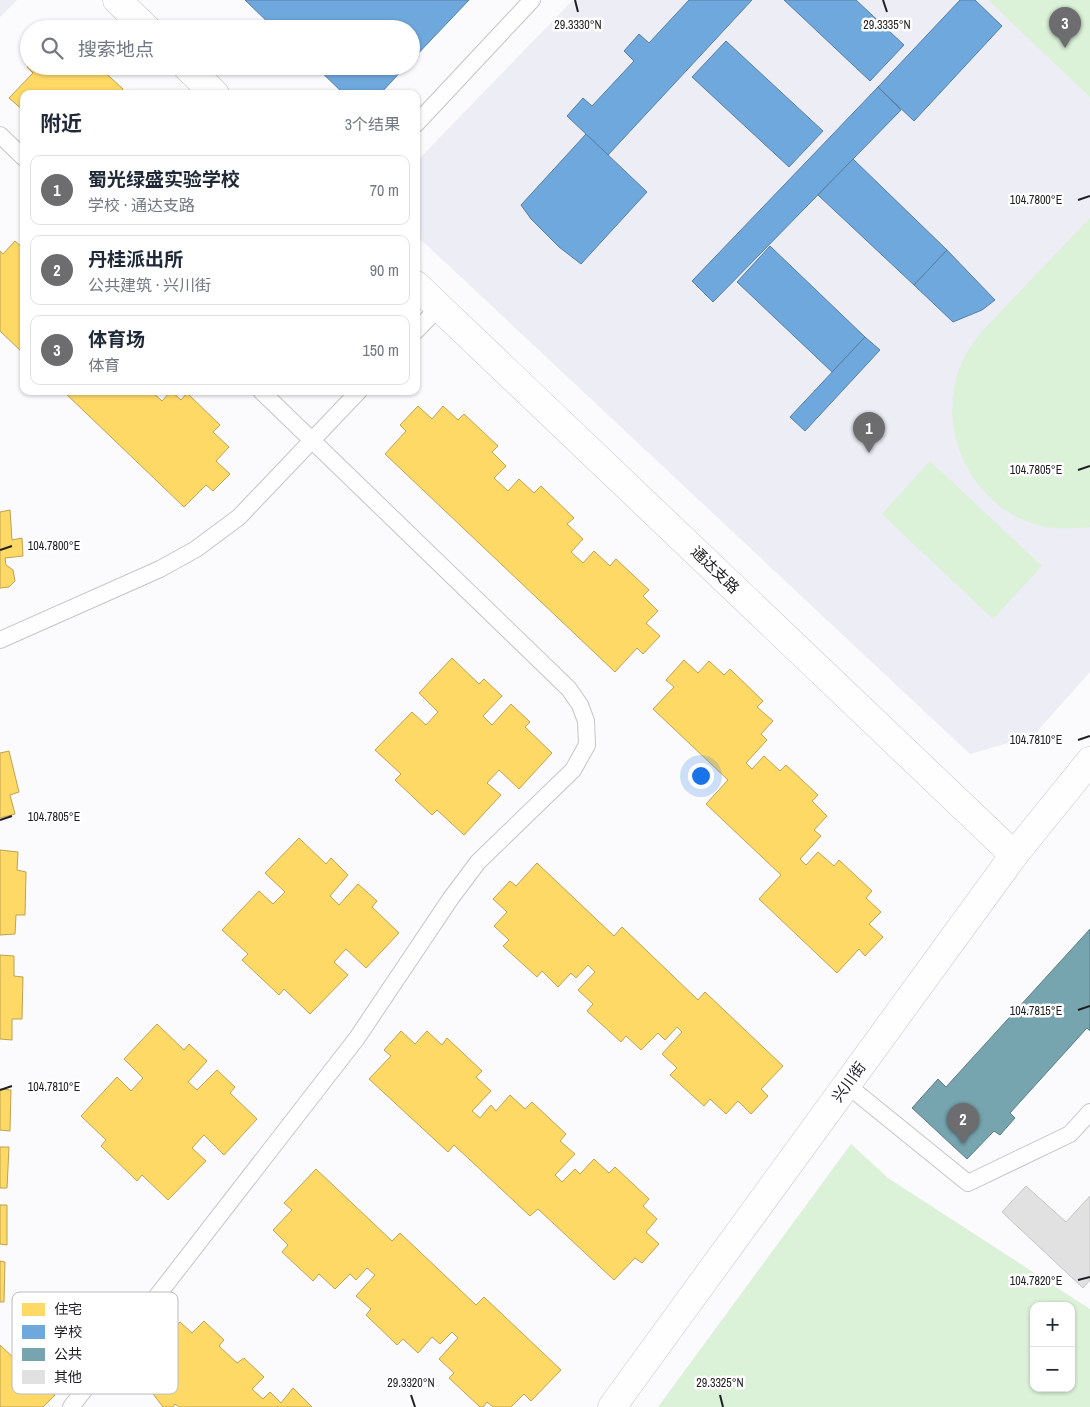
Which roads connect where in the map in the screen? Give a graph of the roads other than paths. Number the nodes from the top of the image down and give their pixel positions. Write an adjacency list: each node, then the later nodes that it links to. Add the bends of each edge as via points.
1 (117, 0): 3 (street)
2 (532, 0): 6 (lane)
3 (138, 20)
4 (195, 75): 5 (street)
5 (211, 90)
6 (420, 120)
7 (0, 135): 8 (lane)
8 (20, 154)
9 (420, 289): 10 (street, 通达支路)
10 (439, 307): 11 (lane); 17 (street, 通达支路)
11 (420, 326)
12 (265, 395): 14 (lane)
13 (355, 395): 14 (lane)
14 (312, 441): 15 (lane, via 239,517 196,549 160,569); 20 (lane, via 569,689 586,721 587,745 573,770 473,869 357,1038)
15 (0, 640)
16 (1090, 761): 17 (street, 兴川街)
17 (1014, 855): 18 (street, 兴川街)
18 (847, 1085): 19 (lane, via 968,1183 1070,1134); 23 (street, 兴川街)
19 (1090, 1112)
20 (160, 1292)
21 (81, 1394): 22 (lane)
22 (71, 1407)
23 (612, 1407)

